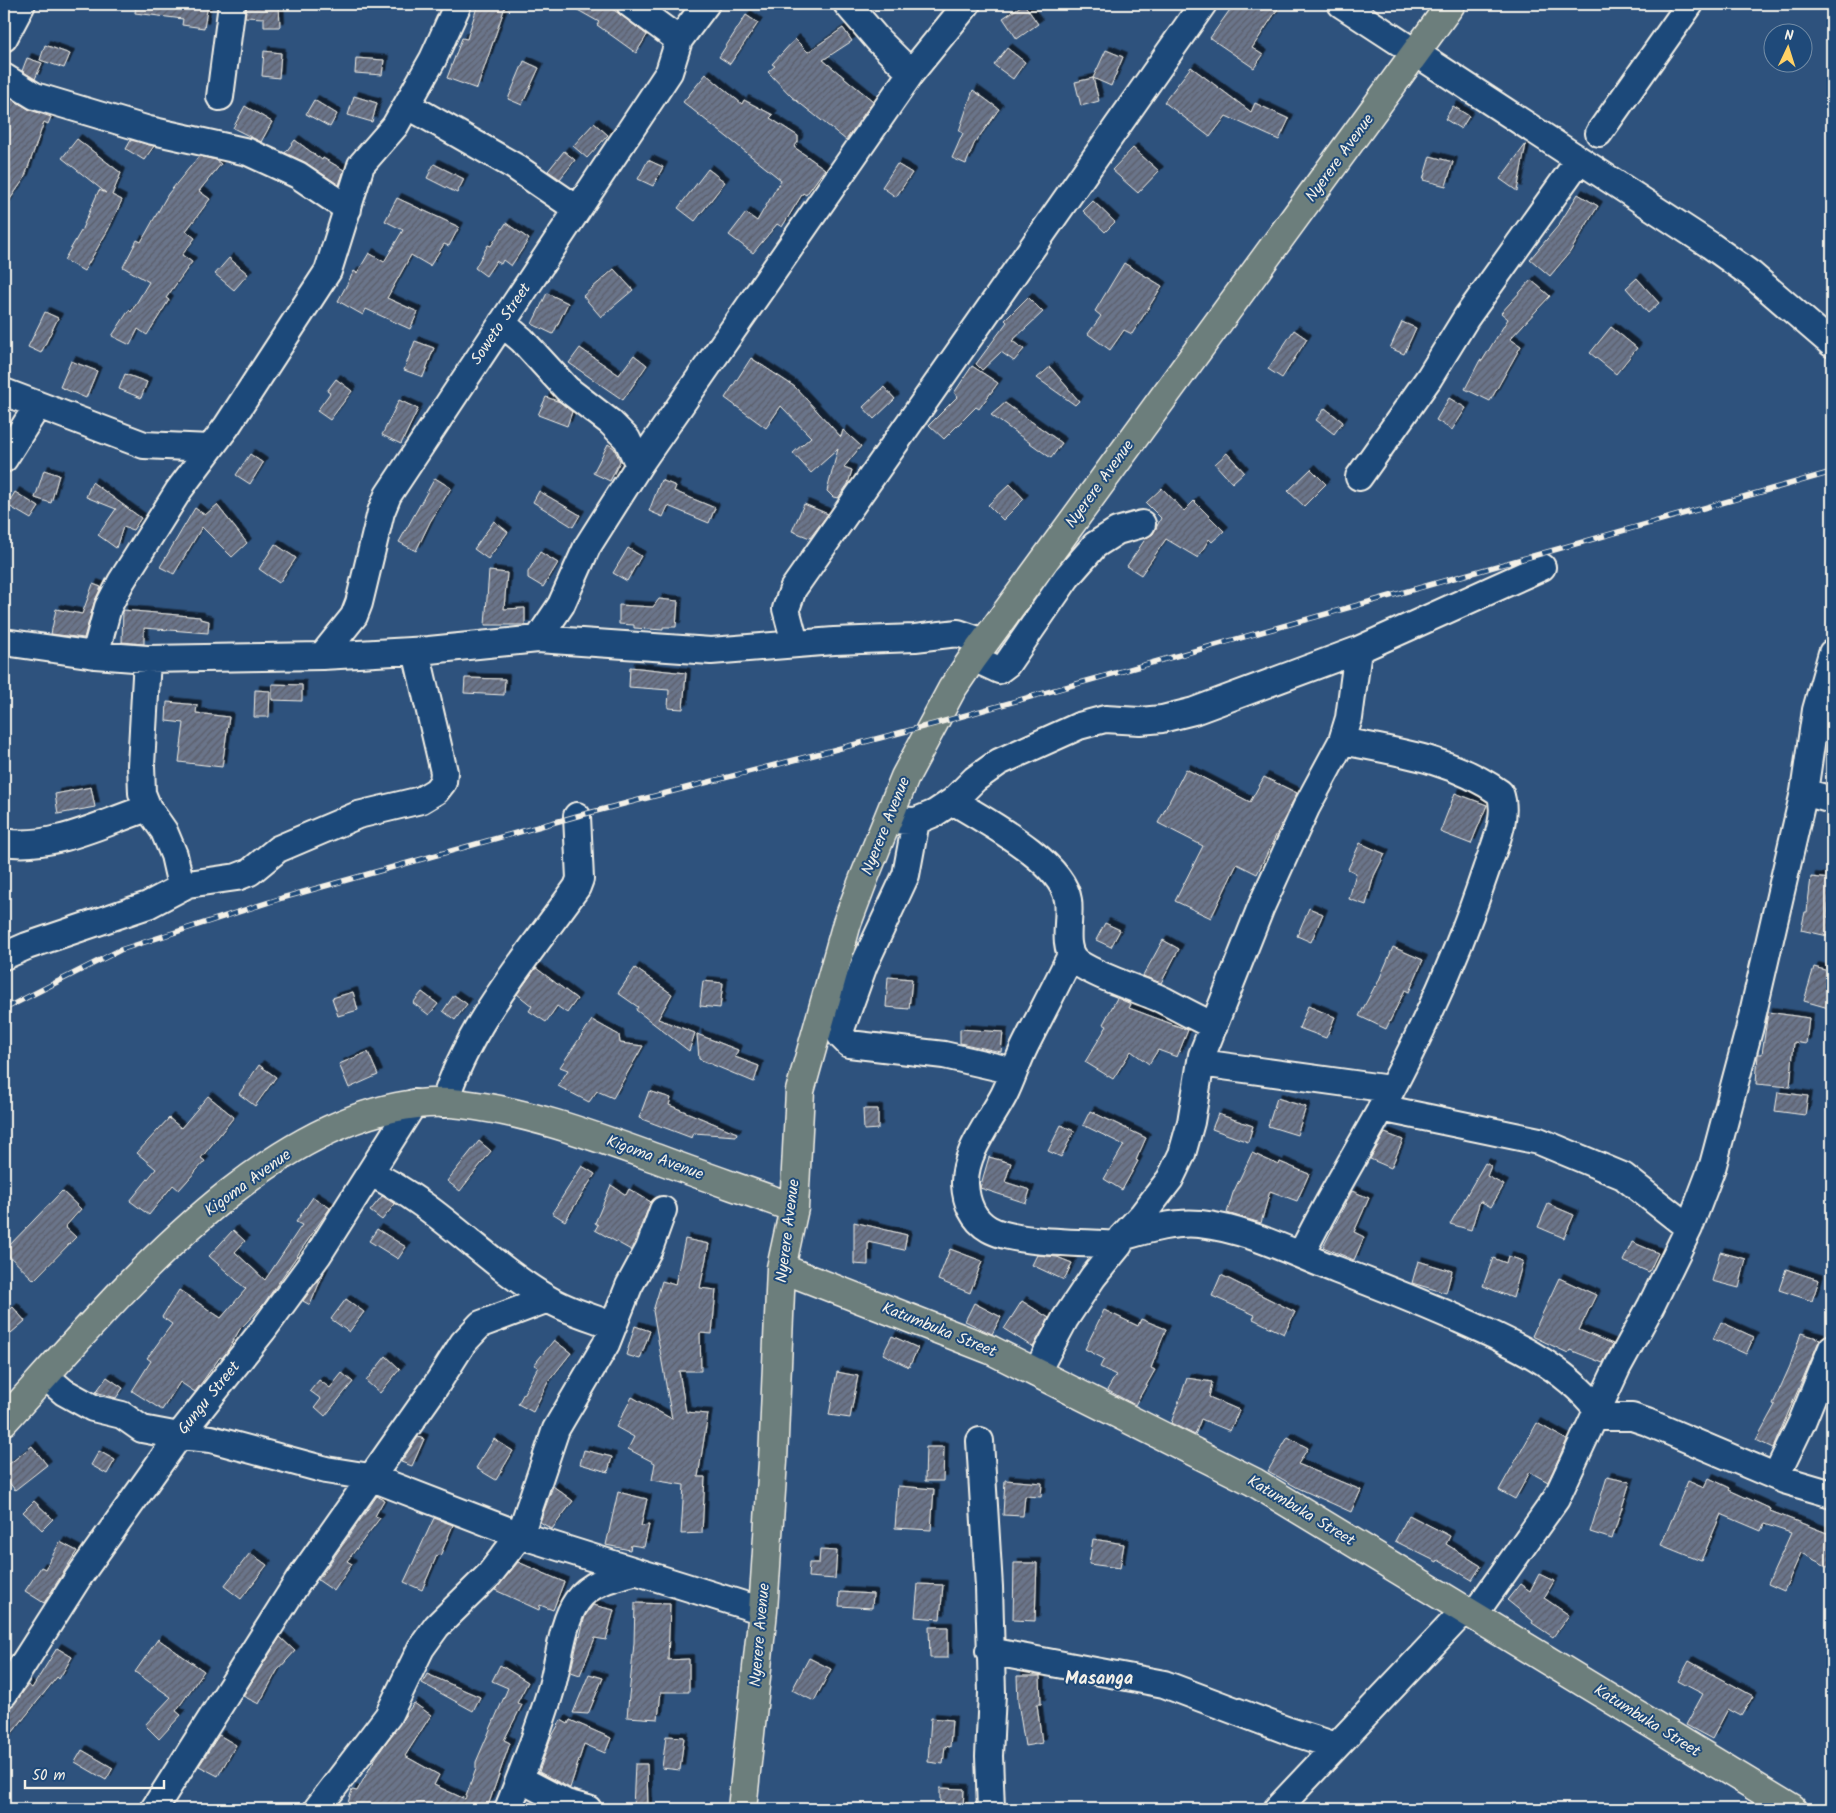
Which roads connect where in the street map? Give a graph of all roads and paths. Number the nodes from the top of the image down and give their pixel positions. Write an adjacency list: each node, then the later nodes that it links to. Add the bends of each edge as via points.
1 (22, 4): 12 (street)
2 (232, 4): 17 (street)
3 (458, 4): 18 (street)
4 (630, 4): 13 (street)
5 (706, 4): 13 (street, Soweto Street)
6 (847, 4): 15 (street)
7 (967, 4): 15 (street)
8 (1203, 4): 35 (street, via 793,589 786,609)
9 (1341, 4): 14 (street)
10 (1451, 4): 14 (main road, Nyerere Avenue)
11 (1690, 4): 19 (street)
12 (4, 38)
13 (679, 40): 22 (street, Soweto Street, via 669,72)
14 (1416, 53): 20 (street); 36 (main road, Nyerere Avenue)
15 (911, 73): 29 (street)
16 (4, 77): 21 (street, via 35,96 149,130 248,152 298,175)
17 (220, 97)
18 (407, 105): 21 (street, via 395,126 361,165); 22 (street, via 514,166)
19 (1600, 134)
20 (1579, 160): 24 (street, via 1650,204 1752,275); 30 (street, via 1466,318)
21 (348, 209): 27 (street, via 328,271)
22 (578, 210): 23 (street, Soweto Street)
23 (502, 323): 29 (street, via 567,389 616,427 627,439); 41 (street, Soweto Street, via 388,495 356,609)
24 (1832, 344)
25 (4, 392): 26 (street)
26 (38, 405): 27 (street, via 144,445); 28 (street)
27 (210, 448): 40 (street, via 179,490 113,595)
28 (4, 459)
29 (639, 465): 33 (street, via 587,547 561,605)
30 (1360, 477)
31 (1142, 524): 36 (street, via 1117,531 1096,545 1067,577 1007,664 999,670)
32 (1542, 567): 37 (street)
33 (538, 639): 35 (street, via 711,651); 38 (street)
34 (4, 642): 40 (street)
35 (795, 643): 36 (street, via 888,640 958,633)
36 (978, 650): 49 (main road, Nyerere Avenue, via 952,690 905,777)
37 (1358, 650): 43 (street, via 1349,718); 46 (street, via 1194,711 1140,721 1105,720 1080,726 999,762 975,779)
38 (416, 651): 41 (street); 52 (street, via 444,772 436,791 421,800 358,815 278,849 250,872 237,877)
39 (1832, 653): 44 (street, via 1816,710)
40 (95, 655): 42 (street)
41 (322, 656): 42 (street)
42 (147, 659): 47 (street, via 141,765 142,793)
43 (1342, 741): 55 (street, via 1306,808 1261,907); 58 (street, via 1439,762 1486,783 1500,793 1503,801 1496,841 1463,933 1438,994)
44 (1804, 792): 45 (street); 64 (street, via 1744,1048 1713,1165)
45 (1832, 800)
46 (953, 801): 50 (street); 53 (street, via 1019,842 1061,880 1068,901)
47 (148, 808): 51 (street, via 51,842 20,845); 52 (street, via 164,831)
48 (577, 816): 60 (street, via 580,879 577,887 487,1014 461,1059)
49 (888, 820): 50 (street); 62 (main road, Nyerere Avenue, via 847,923 800,1091)
50 (916, 821): 57 (street, via 906,874 864,965 841,1036 849,1044 944,1055)
51 (4, 842)
52 (181, 886): 54 (street, via 148,906)
53 (1071, 955): 55 (street, via 1088,969 1163,1000); 57 (street)
54 (4, 956)
55 (1214, 1026): 56 (street)
56 (1201, 1063): 58 (street); 65 (street, via 1182,1154 1170,1179)
57 (1014, 1071): 65 (street, via 970,1157 965,1183 968,1204 977,1220 1007,1237)
58 (1386, 1099): 64 (street, via 1539,1141 1623,1176); 66 (street, via 1329,1199)
59 (414, 1104): 60 (main road, Kigoma Avenue); 61 (street, Gungu Street); 72 (main road, Kigoma Avenue, via 375,1113 327,1131 281,1156 230,1192 130,1283)
60 (444, 1104): 62 (main road, Kigoma Avenue, via 519,1113 600,1138)
61 (370, 1173): 68 (street, via 408,1193); 75 (street, Gungu Street, via 318,1255)
62 (794, 1208): 67 (main road, Nyerere Avenue)
63 (664, 1210): 69 (street)
64 (1689, 1228): 73 (street)
65 (1120, 1241): 66 (street, via 1184,1223 1199,1224 1236,1232); 71 (street, via 1065,1319)
66 (1301, 1256): 73 (street, via 1388,1289 1535,1356 1585,1394)
67 (782, 1268): 71 (main road, Katumbuka Street, via 991,1350); 82 (main road, Nyerere Avenue, via 774,1461)
68 (548, 1299): 69 (street); 78 (street, via 481,1324 463,1343)
69 (612, 1325): 80 (street, via 606,1344 556,1429)
70 (1832, 1348): 77 (street)
71 (1036, 1373): 83 (main road, Katumbuka Street, via 1254,1482)
72 (45, 1376): 74 (main road, Kigoma Avenue); 75 (street, via 64,1392 93,1408 122,1415 142,1429)
73 (1596, 1414): 77 (street, via 1632,1417); 83 (street, via 1556,1498)
74 (4, 1421)
75 (178, 1436): 78 (street, via 211,1439 326,1470); 85 (street, Gungu Street, via 78,1578)
76 (980, 1441): 84 (street)
77 (1776, 1476): 79 (street)
78 (370, 1477): 80 (street); 89 (street, via 297,1582)
79 (1832, 1494)
80 (520, 1535): 81 (street); 90 (street, via 489,1575 437,1626 421,1648 388,1716)
81 (634, 1572): 82 (street); 87 (street, via 609,1578 577,1600 568,1619 552,1687)
82 (763, 1611): 93 (main road, Nyerere Avenue)
83 (1469, 1613): 86 (street); 95 (main road, Katumbuka Street)
84 (990, 1651): 86 (street, via 1164,1684); 94 (street)
85 (4, 1694)
86 (1336, 1746): 88 (street)
87 (520, 1779): 91 (street); 92 (street, via 566,1803)
88 (1292, 1805)
89 (154, 1809)
90 (317, 1809)
91 (508, 1809)
92 (588, 1809)
93 (742, 1809)
94 (991, 1809)
95 (1792, 1809)

